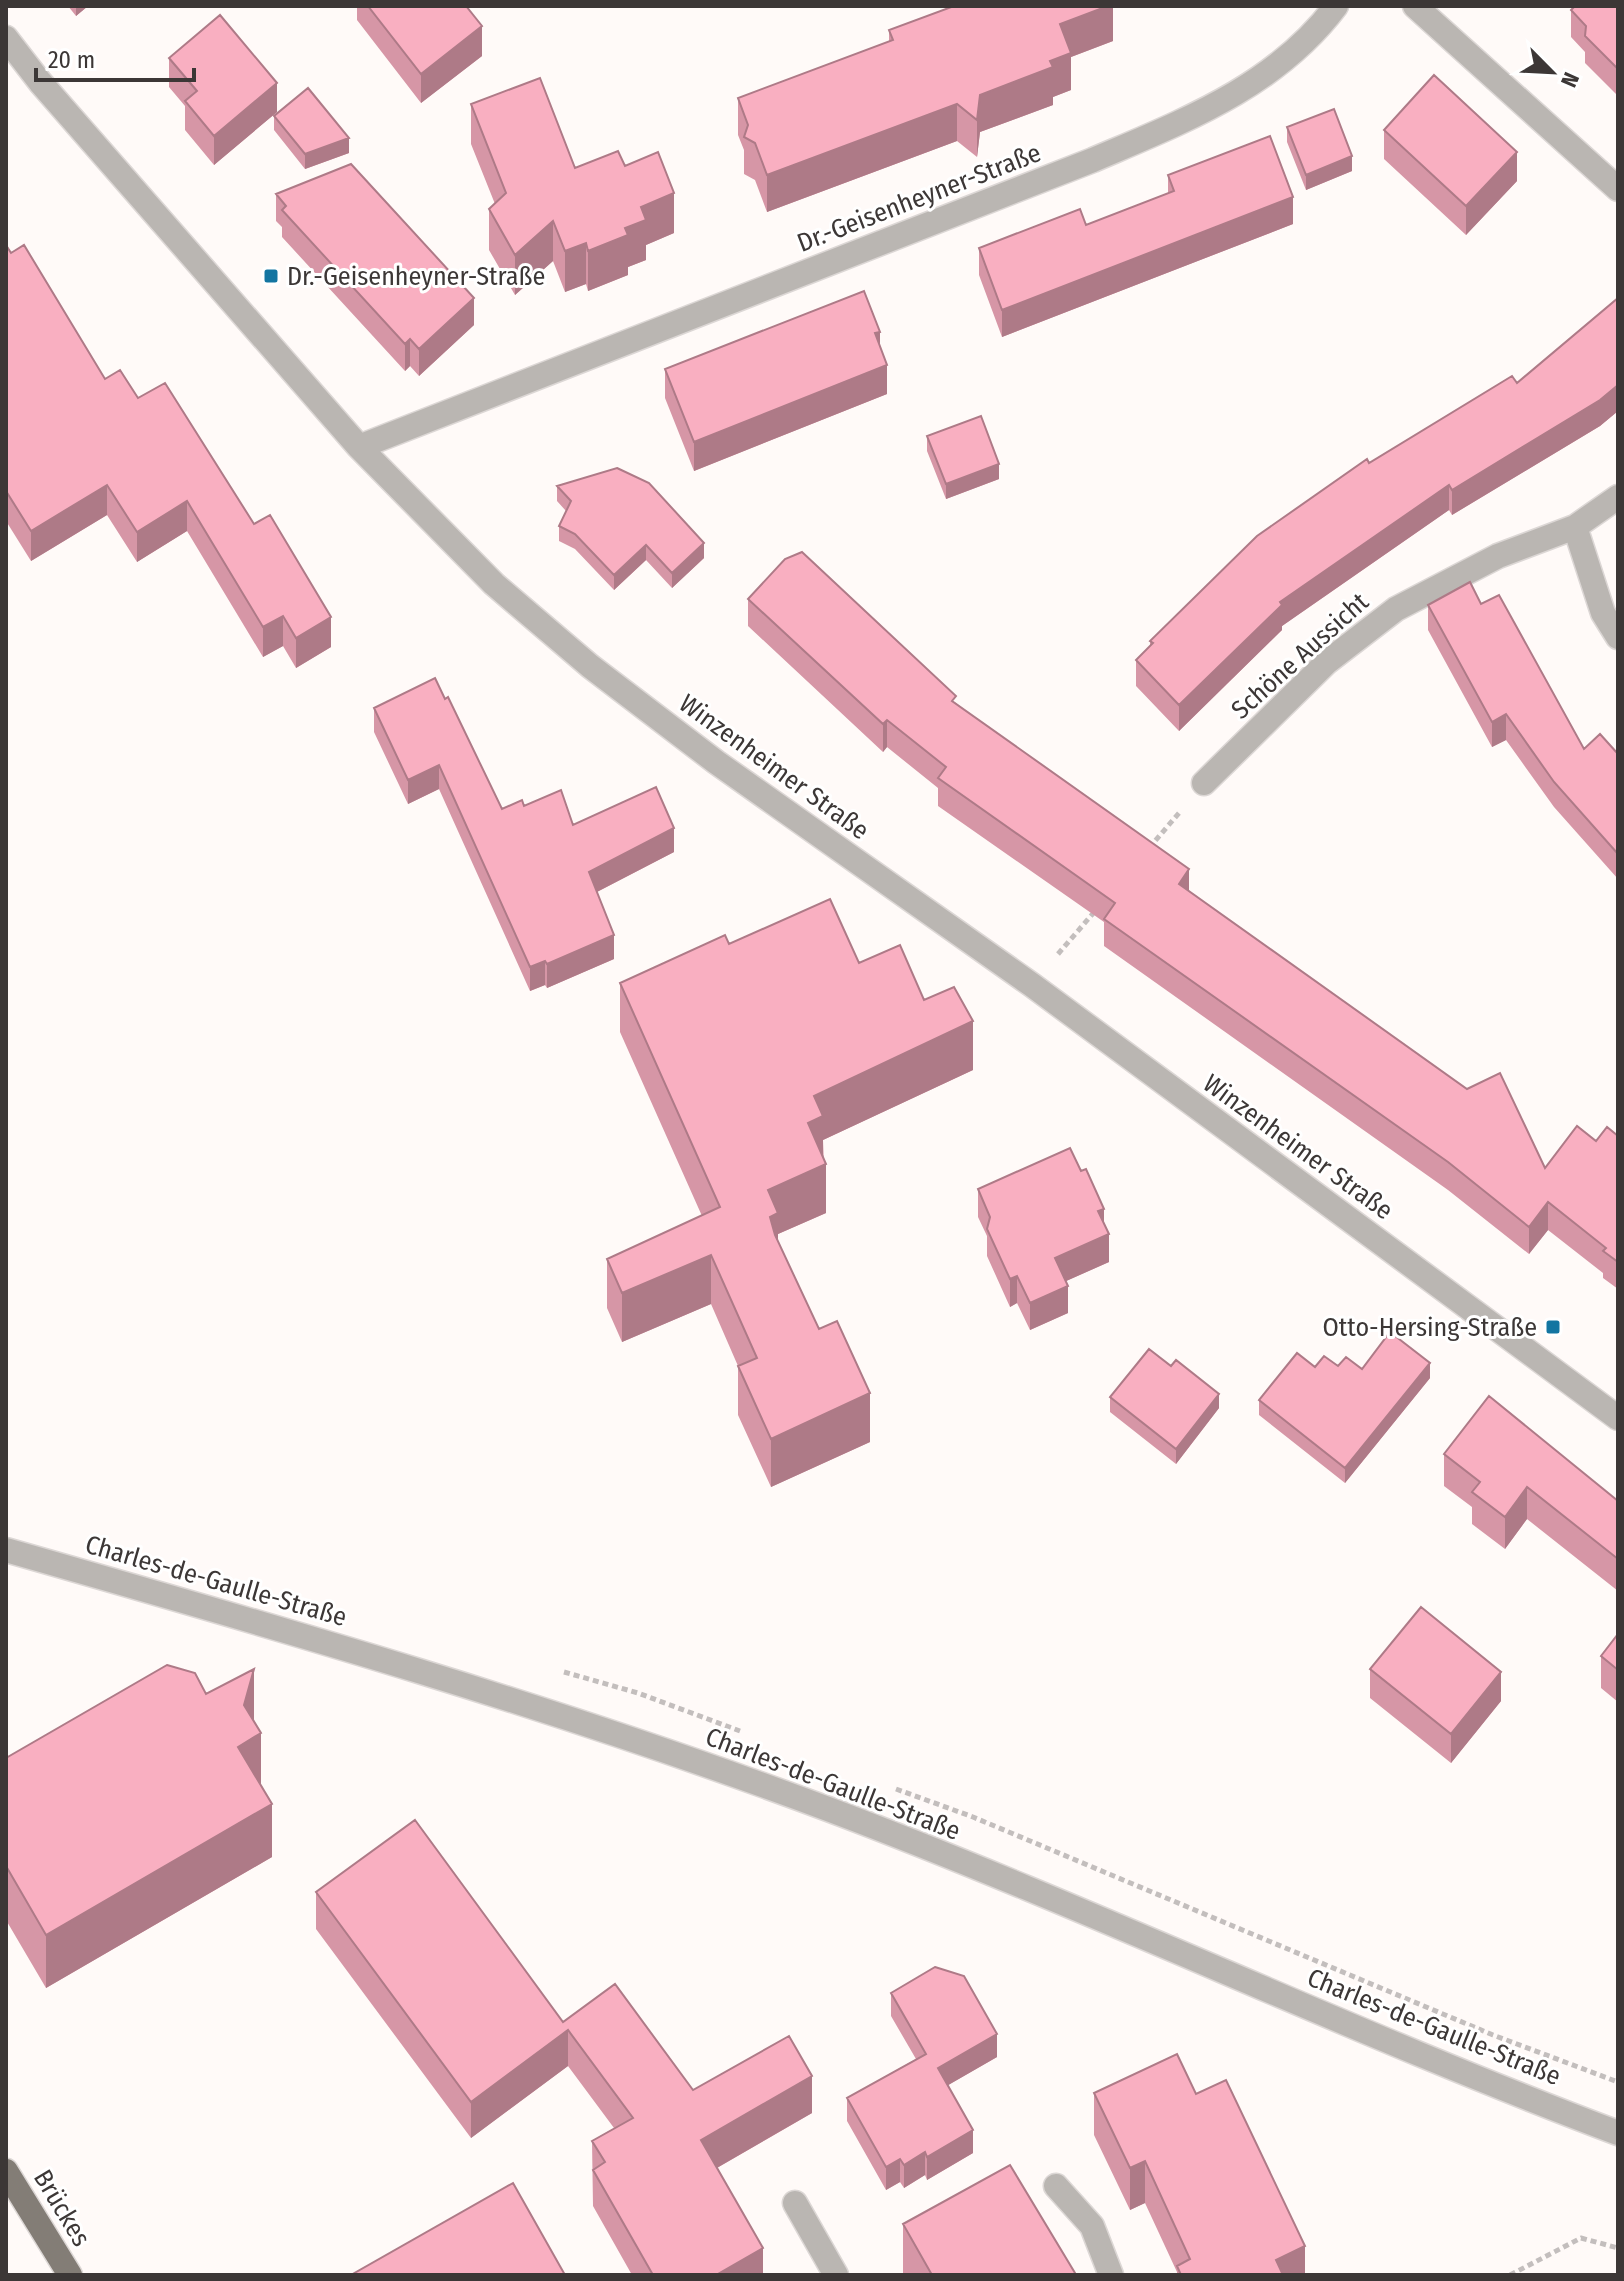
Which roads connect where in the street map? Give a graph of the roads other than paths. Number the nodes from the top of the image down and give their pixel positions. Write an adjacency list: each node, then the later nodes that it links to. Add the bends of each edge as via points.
1 (1336, 6): 5 (street, Dr.-Geisenheyner-Straße, via 1315,34 1262,79 1203,113)
2 (1415, 6): 4 (street)
3 (6, 38): 5 (street, Winzenheimer Straße)
4 (1618, 189)
5 (359, 447): 10 (street, Winzenheimer Straße, via 494,584 590,666)
6 (1618, 497): 7 (street, Schöne Aussicht)
7 (1575, 527): 8 (street, via 1603,613); 9 (street, Schöne Aussicht, via 1498,556 1396,609 1327,662)
8 (1618, 637)
9 (1204, 783)
10 (1618, 1418)
11 (6, 1550): 12 (street, Charles-de-Gaulle-Straße, via 327,1641 677,1753 834,1811)
12 (1618, 2133)
13 (6, 2171): 16 (main road, Brückes)
14 (1056, 2186): 18 (street, via 1092,2226)
15 (795, 2203): 17 (street)
16 (70, 2275)
17 (836, 2275)
18 (1111, 2275)

